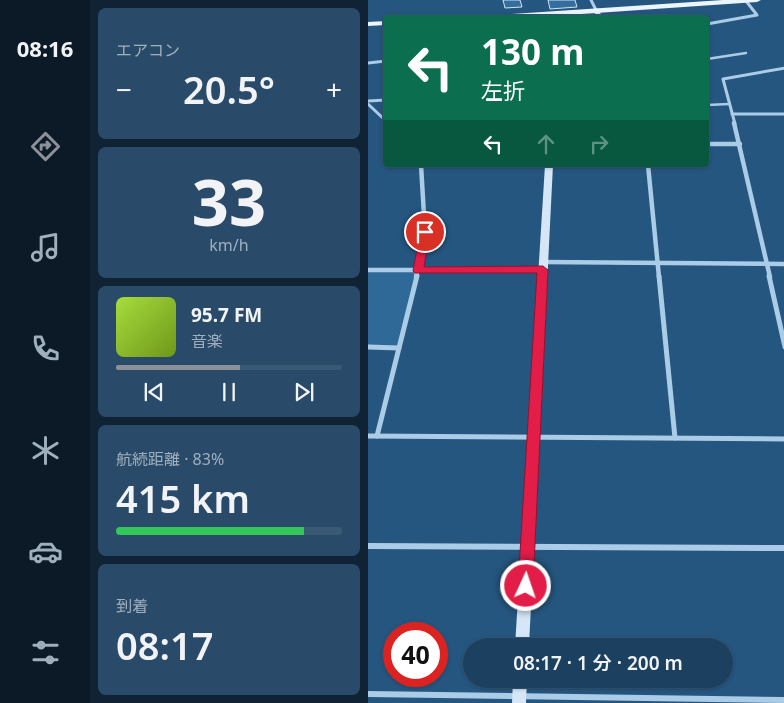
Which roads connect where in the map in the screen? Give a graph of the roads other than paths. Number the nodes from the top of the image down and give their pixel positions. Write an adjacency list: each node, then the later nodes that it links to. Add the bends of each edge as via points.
1 (591, 0): 4 (street)
2 (757, 0): 3 (main road)
3 (746, 1): 4 (main road); 8 (street, via 757,15)
4 (598, 14): 5 (main road)
5 (568, 15)
6 (383, 23): 7 (main road)
7 (368, 24)
8 (709, 24)
9 (746, 54): 10 (lane)
10 (709, 59)
11 (383, 61): 12 (street)
12 (368, 63)
13 (784, 68): 17 (street, via 723,79)
14 (383, 100): 15 (street)
15 (368, 101)
16 (368, 104): 21 (street)
17 (729, 104): 18 (lane); 19 (street)
18 (709, 105)
19 (732, 114): 20 (street); 23 (street)
20 (784, 114)
21 (383, 118)
22 (709, 144): 23 (street)
23 (740, 144): 28 (street)
24 (421, 167): 32 (street, via 425,232)
25 (549, 167): 30 (street)
26 (648, 167): 27 (street)
27 (657, 263): 28 (street); 30 (street); 39 (street)
28 (767, 264): 29 (street); 34 (street)
29 (784, 264)
30 (543, 266): 32 (street); 38 (street)
31 (368, 270): 32 (street)
32 (418, 271): 35 (street)
33 (368, 347): 35 (street)
34 (784, 347)
35 (399, 348): 37 (street)
36 (368, 436): 37 (street)
37 (377, 436): 38 (street)
38 (533, 437): 39 (street); 42 (street)
39 (675, 438): 40 (street)
40 (784, 439)
41 (368, 546): 42 (street)
42 (528, 546): 43 (street); 44 (street)
43 (784, 548)
44 (522, 638)
45 (368, 694): 46 (street)
46 (519, 699): 47 (street)
47 (784, 700)

